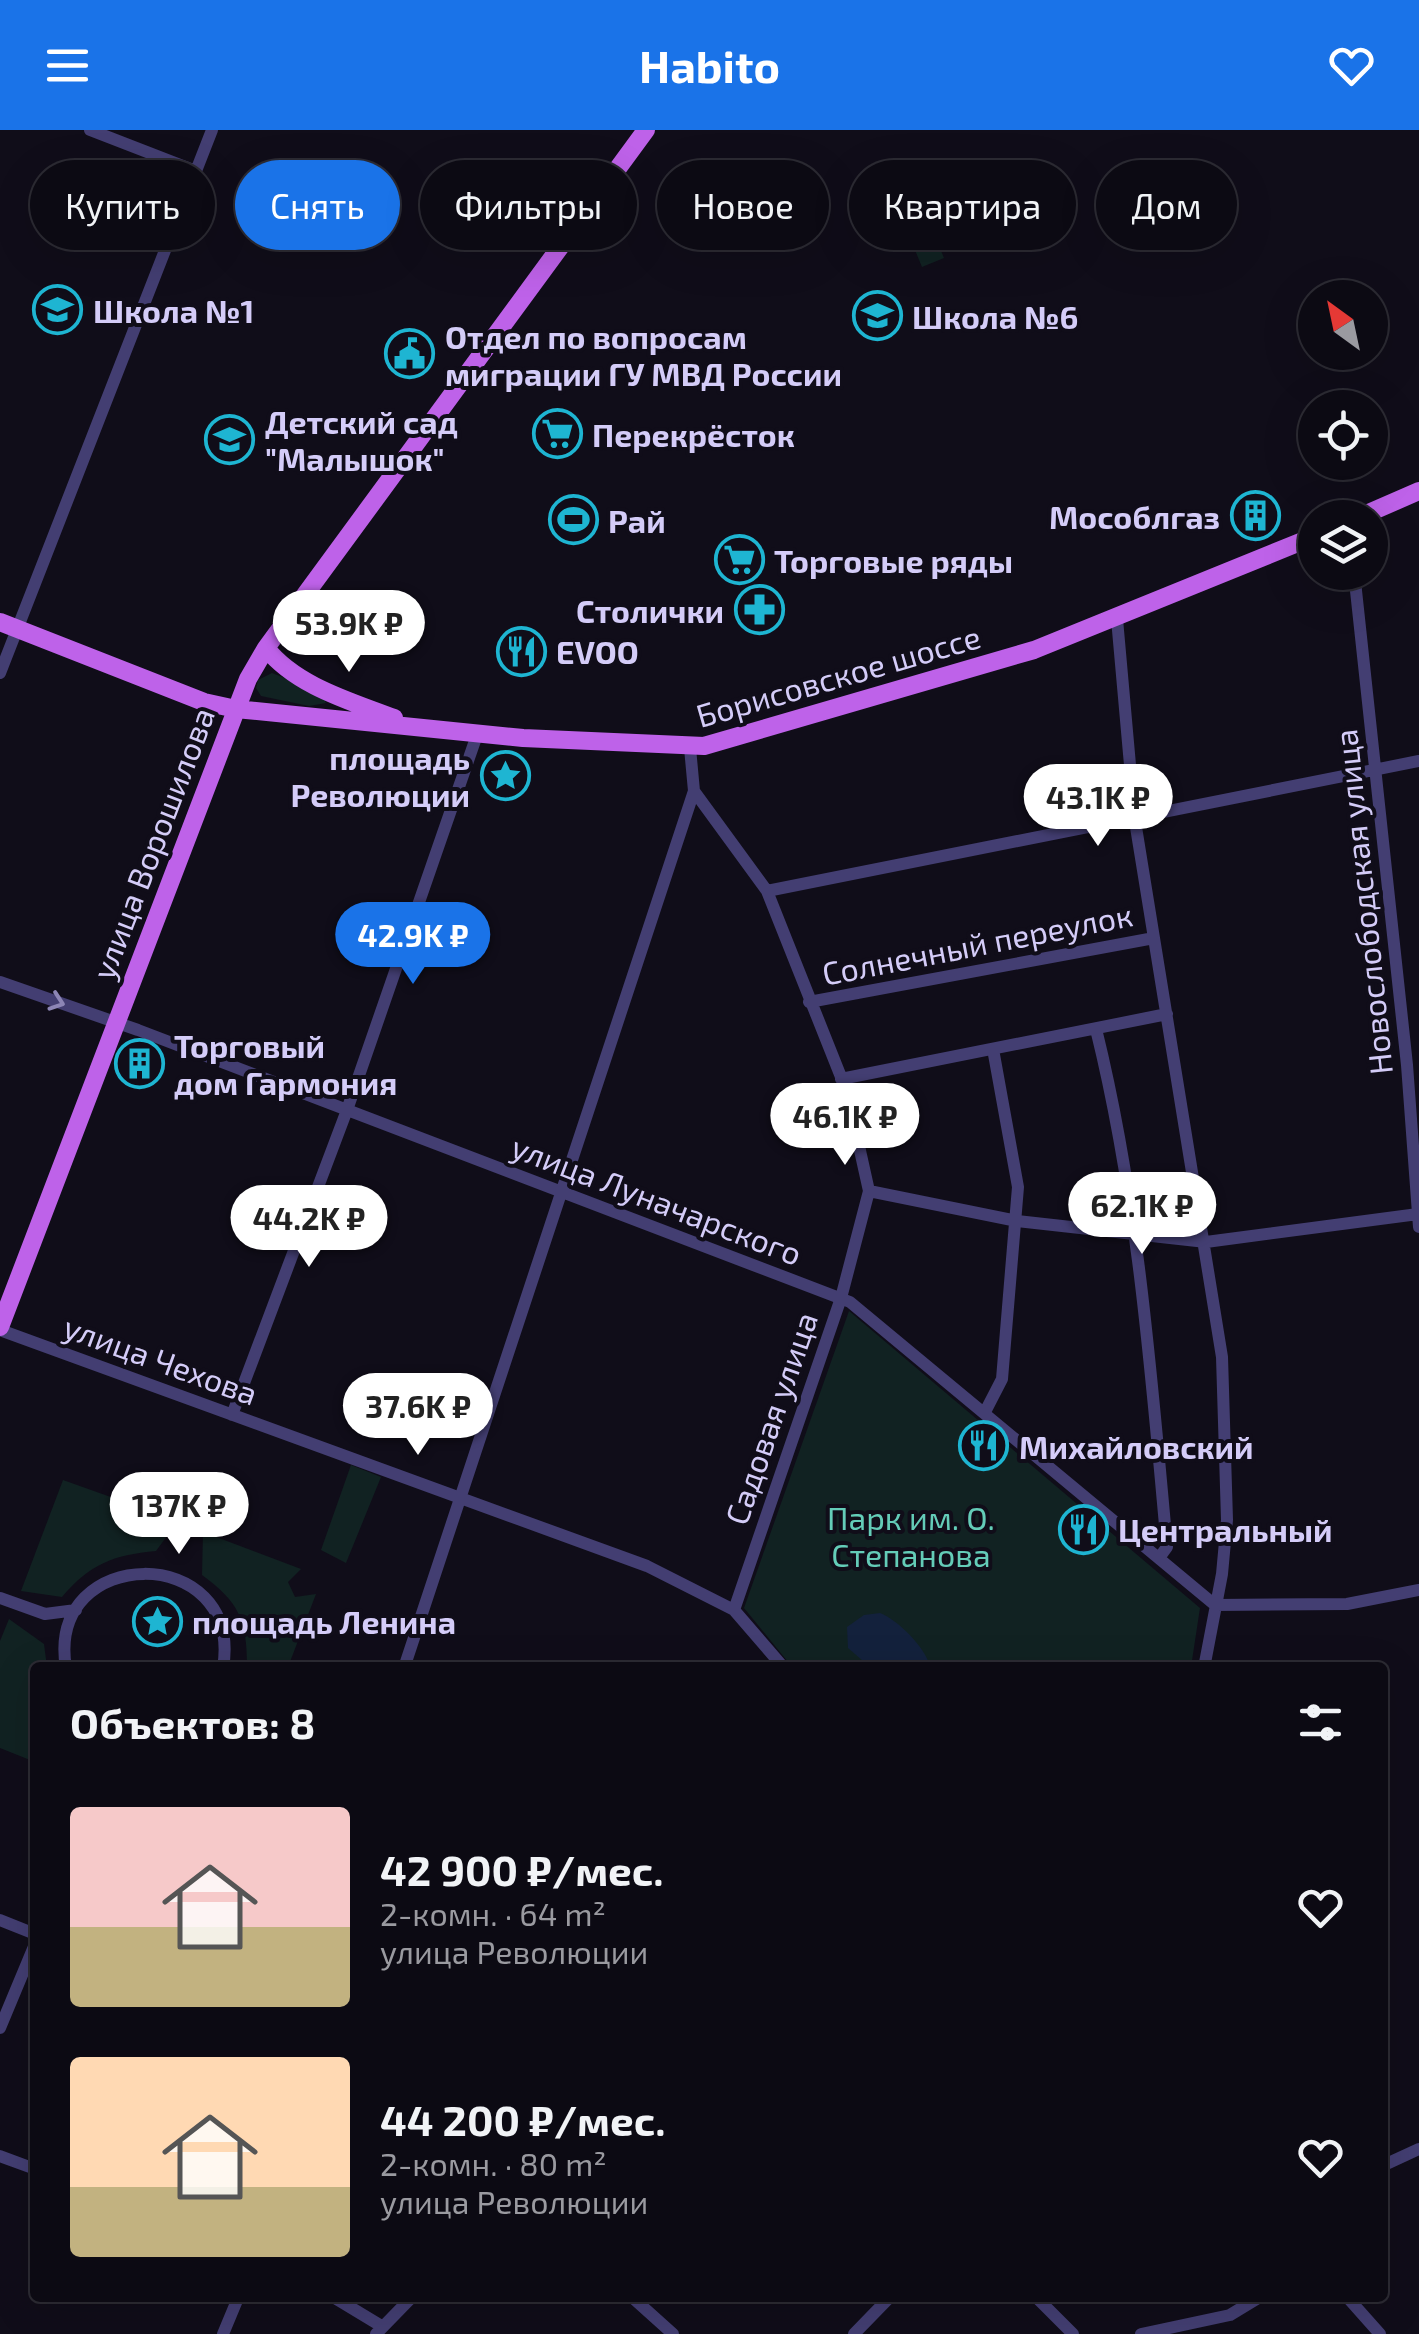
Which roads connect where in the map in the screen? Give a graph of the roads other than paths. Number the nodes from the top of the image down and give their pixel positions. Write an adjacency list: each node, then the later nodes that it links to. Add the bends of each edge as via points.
1 (90, 130): 4 (street)
2 (212, 130): 5 (street)
3 (646, 130): 13 (main road, улица Ворошилова)
4 (166, 160)
5 (201, 160)
6 (164, 250): 12 (street)
7 (1419, 491): 8 (main road)
8 (1388, 505)
9 (1298, 543): 11 (main road, Борисовское шоссе)
10 (1356, 590): 22 (street, Новослободская улица)
11 (1117, 620): 20 (main road, Борисовское шоссе, via 882,697); 24 (street)
12 (8, 625): 14 (street); 16 (main road, Борисовское шоссе)
13 (266, 648): 15 (main road); 16 (main road, улица Ворошилова)
14 (0, 672)
15 (328, 692): 17 (main road, via 331,706); 18 (main road)
16 (236, 709): 17 (main road, Борисовское шоссе); 30 (main road, улица Ворошилова)
17 (320, 719): 18 (main road, Борисовское шоссе)
18 (414, 726): 19 (main road, Борисовское шоссе)
19 (478, 732): 20 (main road, Борисовское шоссе); 35 (street)
20 (690, 748): 23 (street)
21 (1419, 761): 22 (street)
22 (1377, 769): 24 (street); 33 (street, Новослободская улица)
23 (694, 790): 25 (street, Садовая улица); 36 (street)
24 (1135, 820): 25 (street); 26 (street)
25 (767, 891): 28 (street, Садовая улица)
26 (1154, 938): 28 (street, Солнечный переулок); 29 (street)
27 (0, 982): 30 (street, улица Луначарского, one-way to 30)
28 (810, 1002): 34 (street, Садовая улица)
29 (1167, 1014): 31 (street); 43 (street)
30 (114, 1022): 35 (street, улица Луначарского); 45 (main road, улица Ворошилова)
31 (1096, 1028): 32 (street); 42 (street)
32 (993, 1049): 34 (street); 40 (street, via 1018,1187)
33 (1413, 1064): 38 (street, Новослободская улица)
34 (842, 1079): 37 (street, Садовая улица)
35 (347, 1110): 36 (street, улица Луначарского); 47 (street)
36 (560, 1190): 44 (street, улица Луначарского); 48 (street)
37 (870, 1191): 40 (street); 44 (street, Садовая улица)
38 (1418, 1192): 39 (street, Новослободская улица)
39 (1418, 1214): 41 (street, Новослободская улица); 43 (street)
40 (1018, 1222): 42 (street); 46 (street, via 1002,1379)
41 (1419, 1227)
42 (1133, 1234): 43 (street); 49 (street, via 1167,1547)
43 (1206, 1242): 52 (street, via 1222,1357 1227,1520)
44 (840, 1298): 46 (street, улица Луначарского); 54 (street, Садовая улица)
45 (0, 1328): 47 (street, улица Чехова)
46 (986, 1412): 49 (street, улица Луначарского)
47 (232, 1415): 48 (street, улица Чехова)
48 (462, 1497): 54 (street, улица Чехова, via 647,1566); 59 (street)
49 (1159, 1558): 52 (street, улица Луначарского)
50 (1419, 1590): 52 (street, via 1346,1604)
51 (6, 1600): 55 (street)
52 (1215, 1605): 61 (street)
53 (76, 1610): 55 (street); 56 (street); 58 (street, via 115,1577 174,1577 214,1612)
54 (734, 1610): 60 (street, улица Чехова)
55 (44, 1614): 56 (street)
56 (64, 1637): 57 (street)
57 (66, 1662)
58 (224, 1662)
59 (406, 1662)
60 (779, 1662)
61 (1205, 1662)
62 (0, 1920): 63 (street)
63 (30, 1932)
64 (30, 1956): 65 (street)
65 (0, 2028)
66 (1419, 2149): 68 (street)
67 (0, 2156): 69 (street)
68 (1388, 2163)
69 (30, 2167)
70 (236, 2302): 79 (street)
71 (340, 2302): 78 (street)
72 (406, 2302): 78 (street)
73 (637, 2302): 80 (street)
74 (885, 2302): 81 (street)
75 (1041, 2302): 82 (street)
76 (1251, 2302): 83 (street, via 1230,2315)
77 (1352, 2302): 84 (street)
78 (380, 2331)
79 (223, 2334)
80 (673, 2334)
81 (854, 2334)
82 (1073, 2334)
83 (1142, 2334)
84 (1380, 2334)

